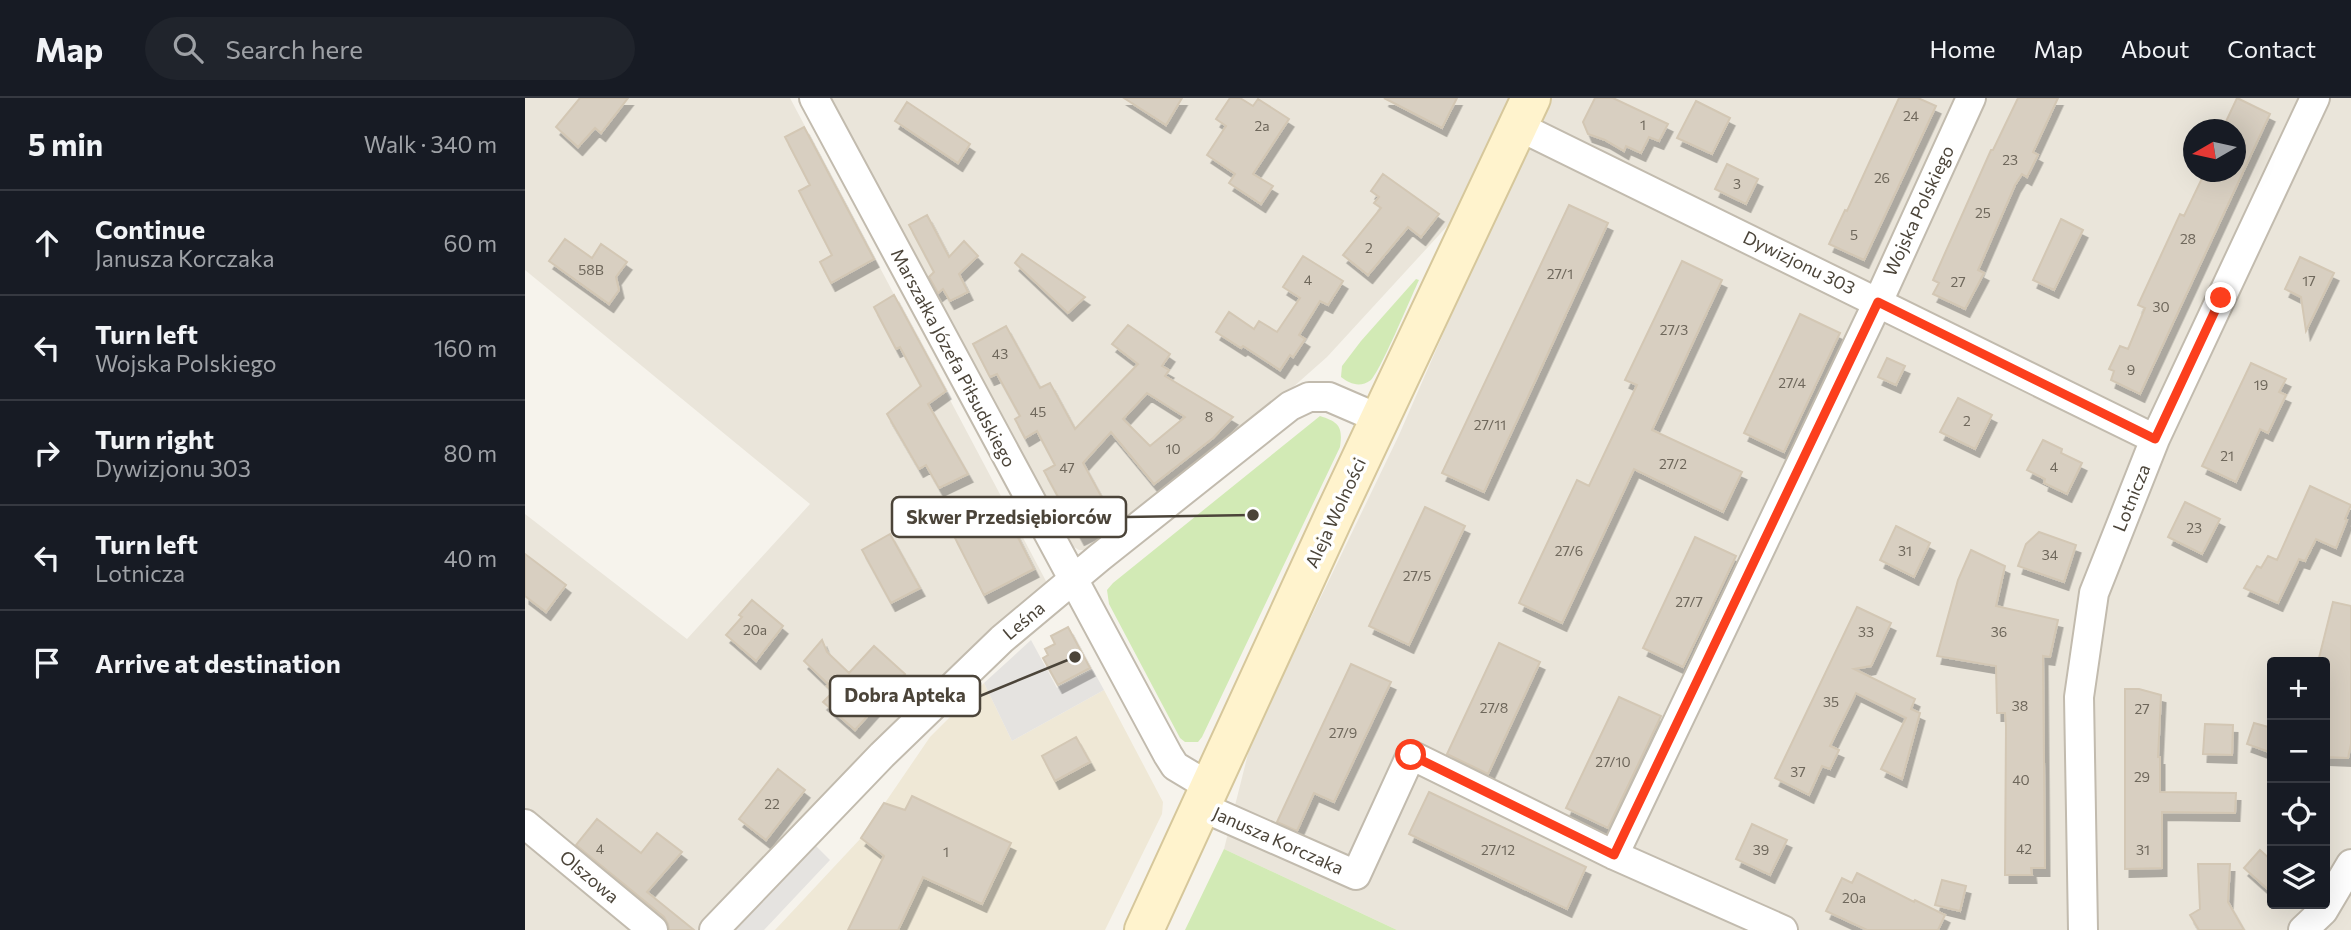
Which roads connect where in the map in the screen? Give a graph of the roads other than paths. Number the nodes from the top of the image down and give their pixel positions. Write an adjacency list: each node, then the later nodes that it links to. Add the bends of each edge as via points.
1 (814, 98): 8 (street, Marszałka Józefa Piłsudskiego)
2 (1971, 98): 5 (street, Wojska Polskiego)
3 (2315, 98): 7 (street, Lotnicza)
4 (1524, 112): 5 (street, Dywizjonu 303); 6 (street, Aleja Wolności)
5 (1878, 302): 7 (street, Dywizjonu 303); 11 (street, Wojska Polskiego)
6 (1380, 419): 8 (street, Leśna, via 1329,397 1309,397 1290,406); 9 (street, Aleja Wolności)
7 (2155, 439): 17 (street, Lotnicza, via 2092,606 2079,697)
8 (1073, 580): 9 (street, Marszałka Józefa Piłsudskiego, via 1175,765); 14 (street, Leśna, via 1002,639 891,746)
9 (1206, 797): 11 (street, Janusza Korczaka, via 1356,875 1411,755); 15 (street, Aleja Wolności)
10 (525, 824): 13 (street, Olszowa)
11 (1614, 855): 16 (street, Janusza Korczaka)
12 (2351, 864): 18 (street, via 2323,911)
13 (653, 930)
14 (714, 930)
15 (1144, 930)
16 (1783, 930)
17 (2083, 930)
18 (2303, 930)

